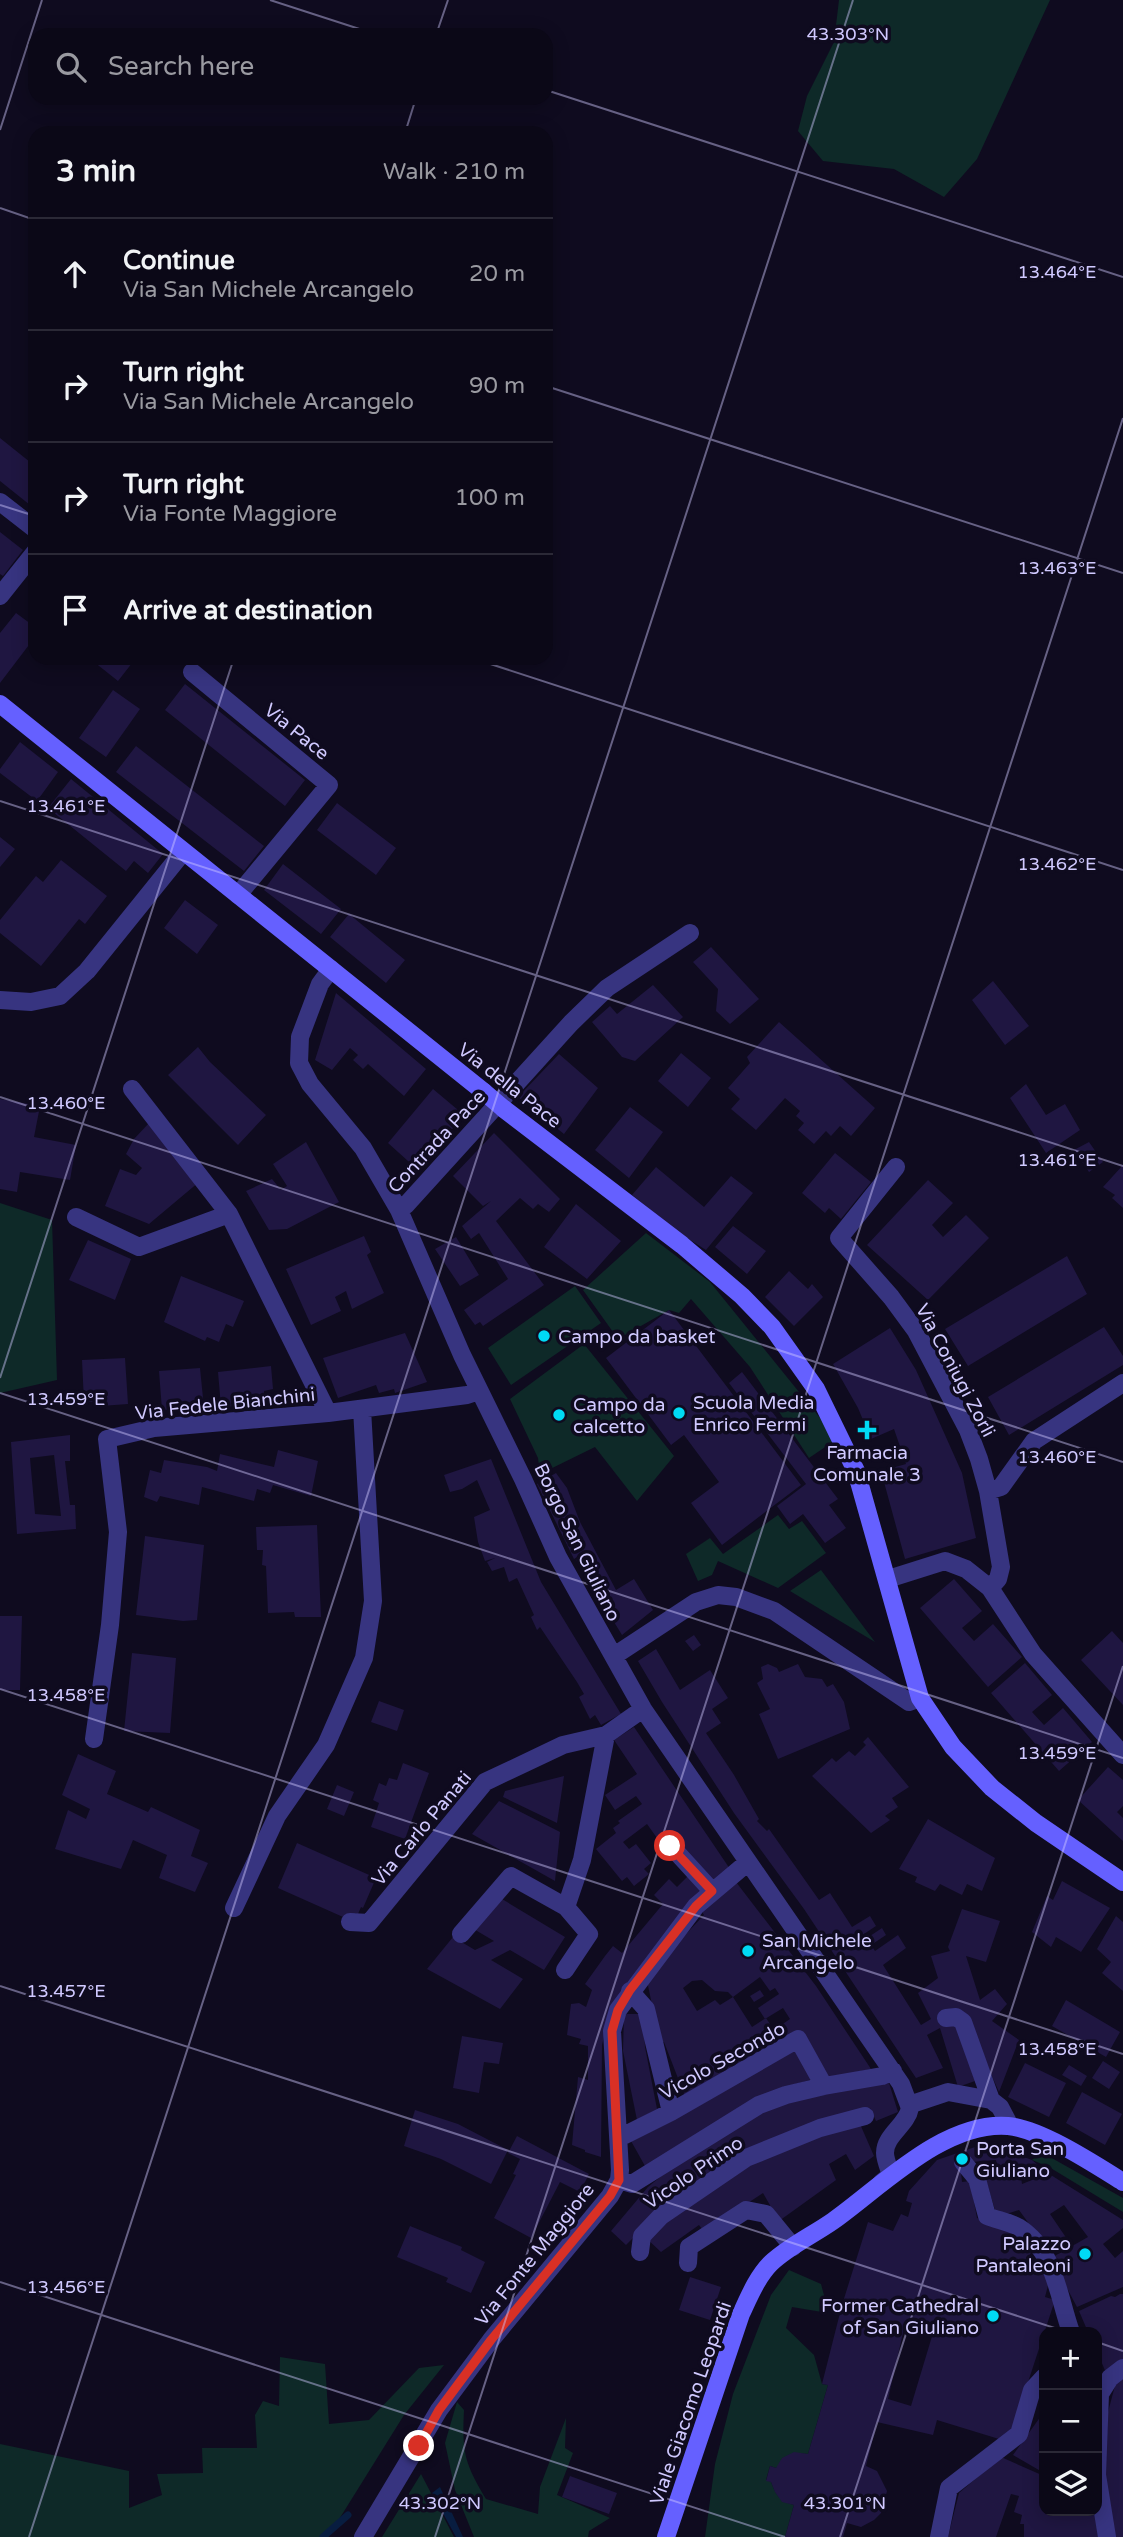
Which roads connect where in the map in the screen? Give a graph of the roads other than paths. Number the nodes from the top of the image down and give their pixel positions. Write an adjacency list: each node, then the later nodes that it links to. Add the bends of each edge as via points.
1 (0, 502): 2 (street)
2 (28, 523)
3 (28, 561): 4 (street)
4 (0, 596)
5 (192, 672): 8 (street, Via Pace, via 329,785)
6 (0, 704): 7 (main road, Via della Pace)
7 (183, 852): 8 (main road, Via della Pace); 11 (street, via 88,971 60,996 31,1002)
8 (237, 895): 10 (main road, Via della Pace)
9 (690, 933): 14 (street, Contrada Pace, via 607,988)
10 (331, 969): 14 (street, Borgo San Giuliano, via 320,984 300,1037 299,1063 310,1084 363,1148); 22 (main road, Via della Pace, bridge, via 682,1245 772,1327 816,1389 856,1471)
11 (0, 1000)
12 (132, 1089): 15 (street)
13 (896, 1167): 21 (street, Via Coniugi Zorli, via 839,1238 916,1331 968,1430)
14 (399, 1210): 18 (street, Borgo San Giuliano)
15 (229, 1214): 16 (street, via 139,1247); 20 (street)
16 (76, 1217)
17 (1123, 1383): 21 (street, via 1034,1441 1001,1488)
18 (479, 1391): 19 (street, Via Fedele Bianchini); 24 (street, Borgo San Giuliano, via 558,1557)
19 (362, 1409): 20 (street, Via Fedele Bianchini); 35 (street, via 373,1601 364,1658 326,1745 277,1815)
20 (328, 1413): 28 (street, Via Fedele Bianchini, via 154,1429 107,1439 118,1532)
21 (988, 1491): 23 (street, Via Coniugi Zorli, via 1001,1567)
22 (888, 1579): 23 (street, via 946,1561 966,1569); 25 (main road, Via della Pace)
23 (990, 1588): 29 (street, via 1033,1654)
24 (614, 1656): 25 (street, via 696,1602 718,1595 736,1597 774,1611 909,1702); 26 (street, Borgo San Giuliano)
25 (920, 1698): 32 (main road, Via della Pace, via 953,1747 992,1788)
26 (643, 1709): 27 (street, Via Carlo Panati); 31 (street, Borgo San Giuliano)
27 (606, 1735): 34 (street, via 582,1860); 36 (street, Via Carlo Panati, via 564,1745 485,1782 369,1923)
28 (94, 1739)
29 (1123, 1755)
30 (670, 1846): 33 (street)
31 (747, 1863): 33 (street); 41 (street, Borgo San Giuliano)
32 (1123, 1882)
33 (712, 1891): 39 (street)
34 (566, 1907): 37 (street, via 511,1876); 38 (street, via 589,1934)
35 (234, 1908)
36 (350, 1922)
37 (461, 1934)
38 (565, 1970)
39 (630, 1990): 45 (street, via 646,2009); 48 (street, via 612,2031)
40 (946, 2018): 43 (street, via 963,2022)
41 (892, 2071): 42 (street, Via Fonte Maggiore); 44 (street, Borgo San Giuliano)
42 (824, 2086): 45 (street, Vicolo Secondo, via 798,2039); 51 (street, Via Fonte Maggiore, via 759,2105 632,2184)
43 (991, 2100): 44 (street, via 948,2092); 47 (street)
44 (910, 2106): 50 (street, via 904,2124 888,2141 885,2154)
45 (671, 2112): 48 (street, Vicolo Secondo)
46 (866, 2116): 54 (street, Vicolo Primo, via 820,2128 746,2158 661,2216 642,2236)
47 (1010, 2126): 50 (main road, Viale Giacomo Leopardi, via 955,2136); 52 (main road, via 1043,2137)
48 (619, 2138): 51 (street)
49 (963, 2162): 56 (street, via 977,2179 987,2216 1018,2227 1037,2244 1054,2270)
50 (891, 2175): 53 (main road, Viale Giacomo Leopardi)
51 (619, 2180): 61 (street, Via Fonte Maggiore, via 439,2410)
52 (1123, 2182)
53 (793, 2247): 55 (street, via 766,2214 746,2210 689,2247); 62 (main road, Viale Giacomo Leopardi, via 770,2264 741,2314)
54 (640, 2252)
55 (688, 2263)
56 (1070, 2327)
57 (1123, 2368): 59 (street)
58 (1039, 2382): 63 (street, via 1032,2389 1019,2434 949,2488)
59 (1102, 2387)
60 (1098, 2453): 64 (street)
61 (363, 2537)
62 (666, 2537)
63 (939, 2537)
64 (1107, 2537)

